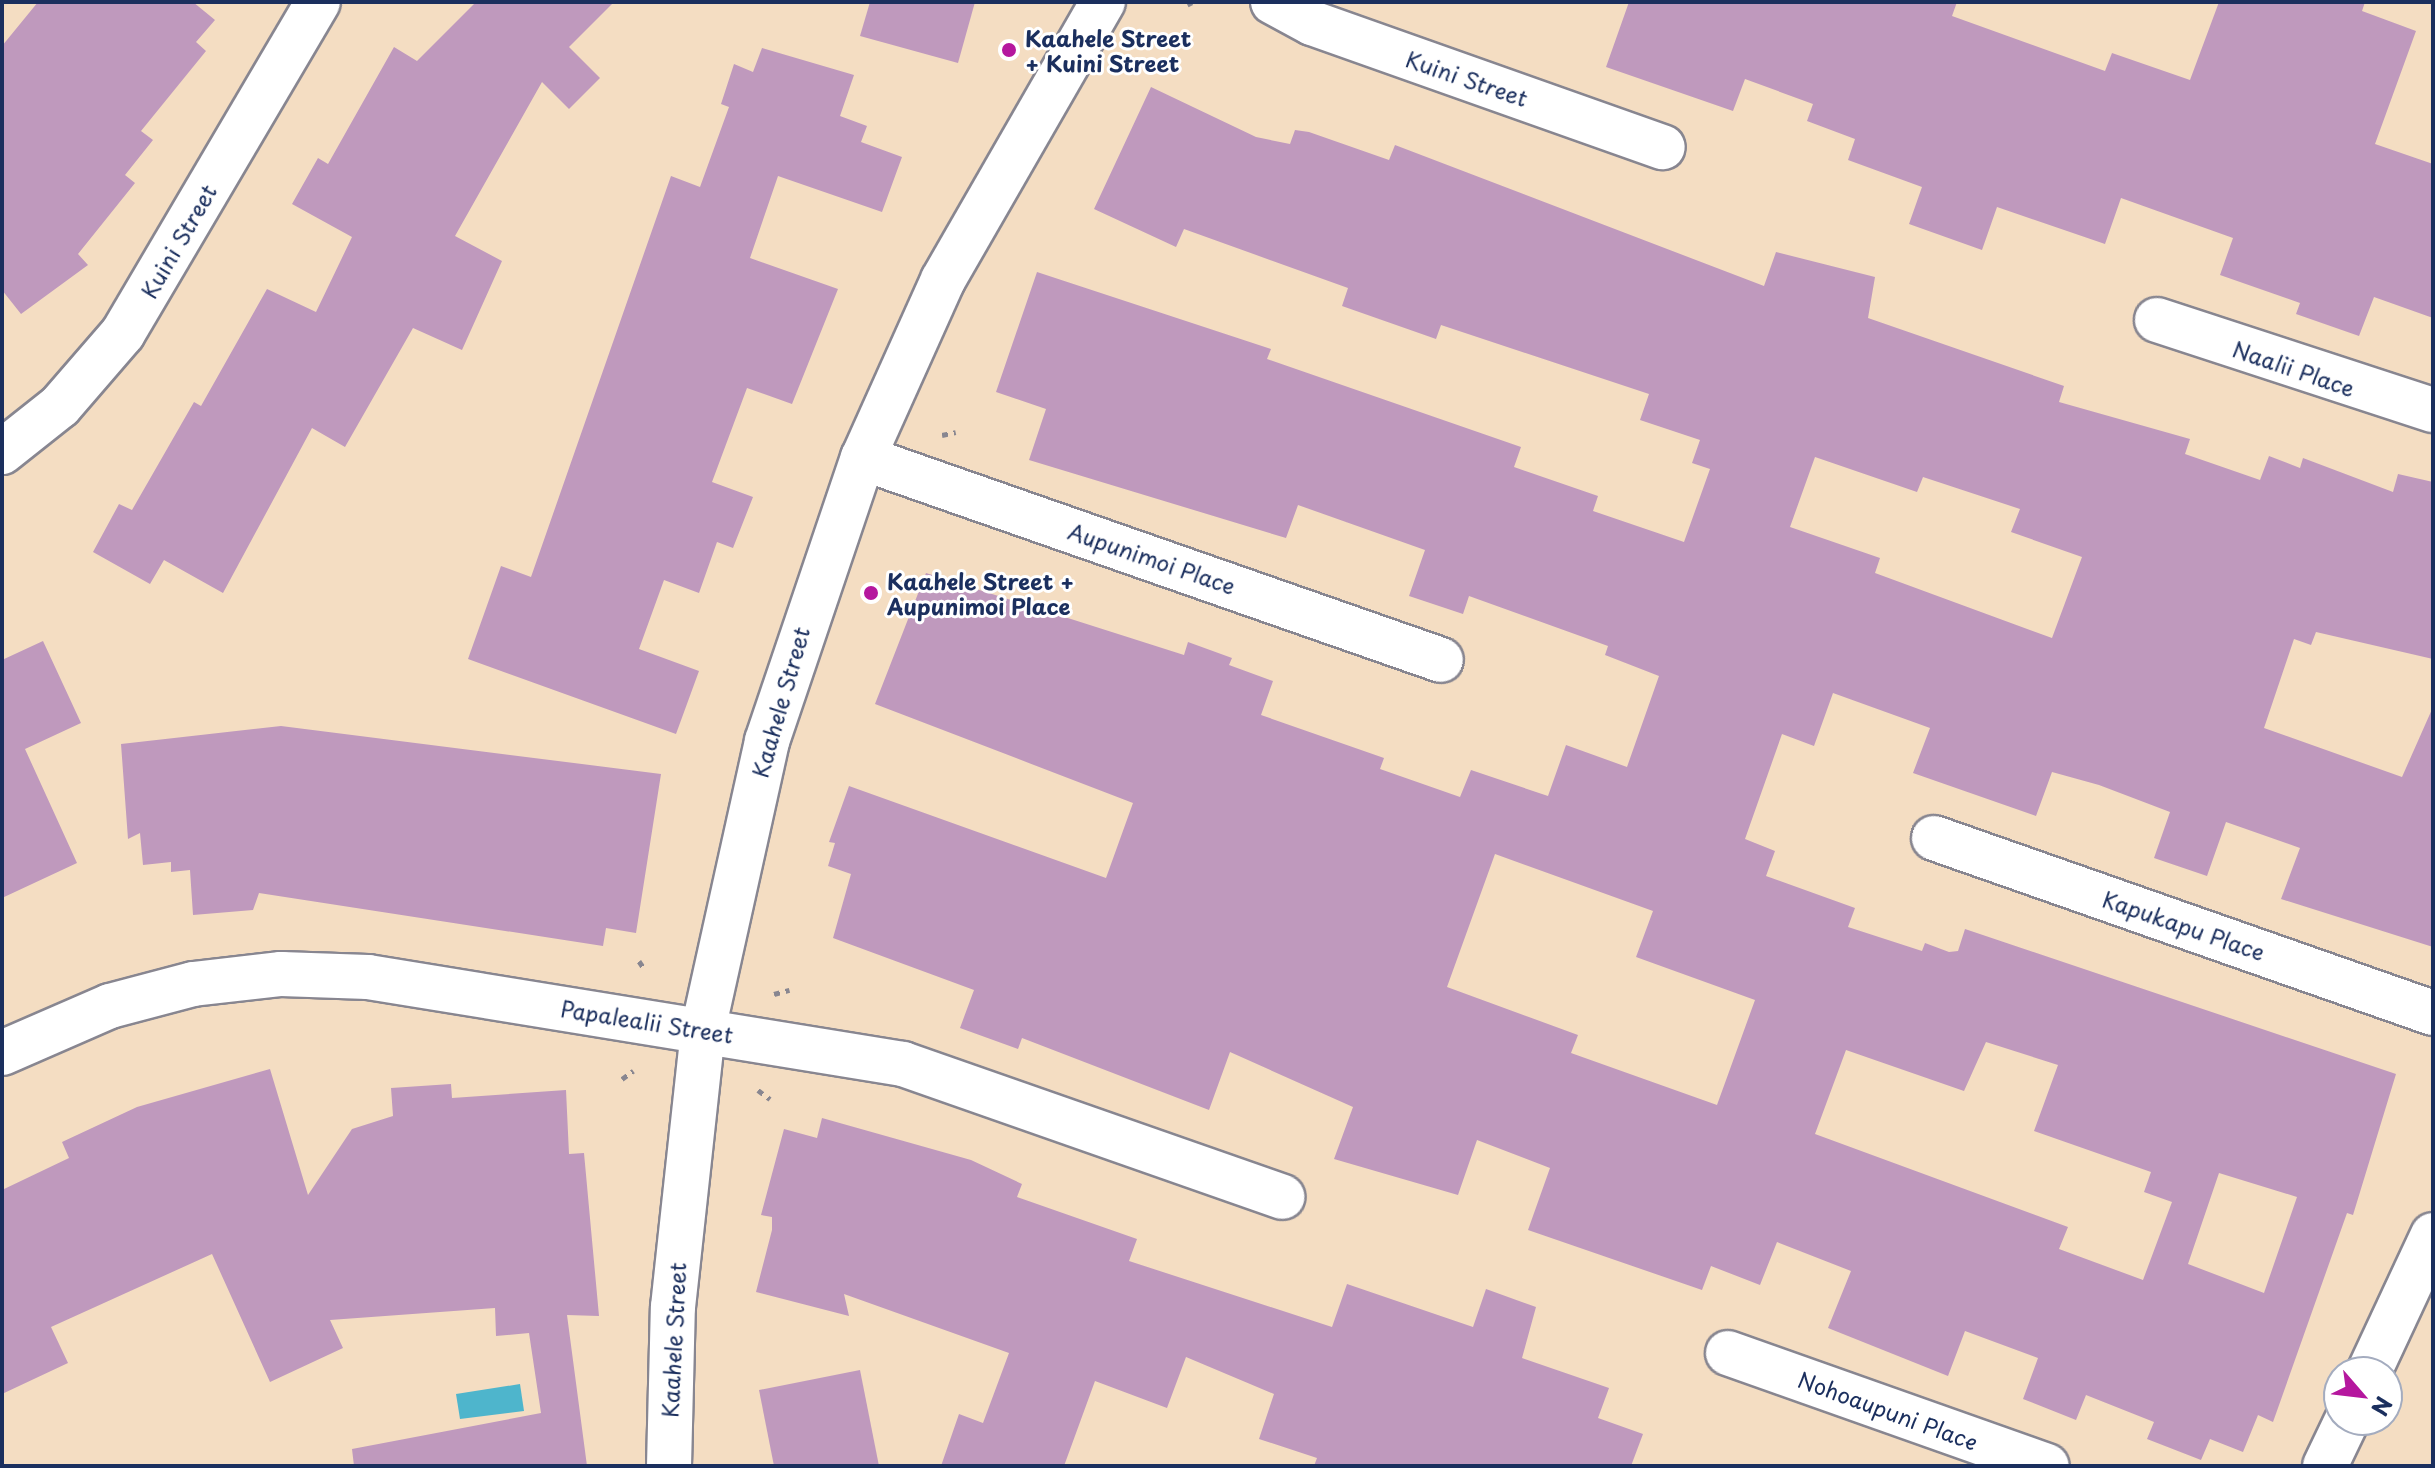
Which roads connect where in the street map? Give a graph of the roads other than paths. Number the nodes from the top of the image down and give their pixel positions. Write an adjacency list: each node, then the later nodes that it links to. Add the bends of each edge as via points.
1 (318, 2): 7 (street, Kuini Street, via 123,333 60,406)
2 (1103, 2): 8 (street, Kaahele Street, via 990,190)
3 (1273, 2): 4 (street, Kuini Street, via 1312,23)
4 (1663, 147)
5 (2157, 320): 6 (street, Naalii Place)
6 (2433, 410)
7 (2, 452)
8 (863, 458): 9 (street, Aupunimoi Place); 12 (street, Kaahele Street, via 767,741)
9 (1441, 660)
10 (1934, 838): 11 (street, Kapukapu Place)
11 (2433, 1013)
12 (703, 1030): 13 (street, Papalealii Street, via 368,977 281,974 193,984 110,1006); 14 (street, Papalealii Street, via 903,1064); 19 (street, Kaahele Street, via 673,1307)
13 (2, 1053)
14 (1282, 1197)
15 (2433, 1235): 17 (street)
16 (1728, 1353): 20 (street, Nohoaupuni Place)
17 (2376, 1356)
18 (2339, 1436): 21 (street)
19 (669, 1466)
20 (2047, 1466)
21 (2325, 1466)

